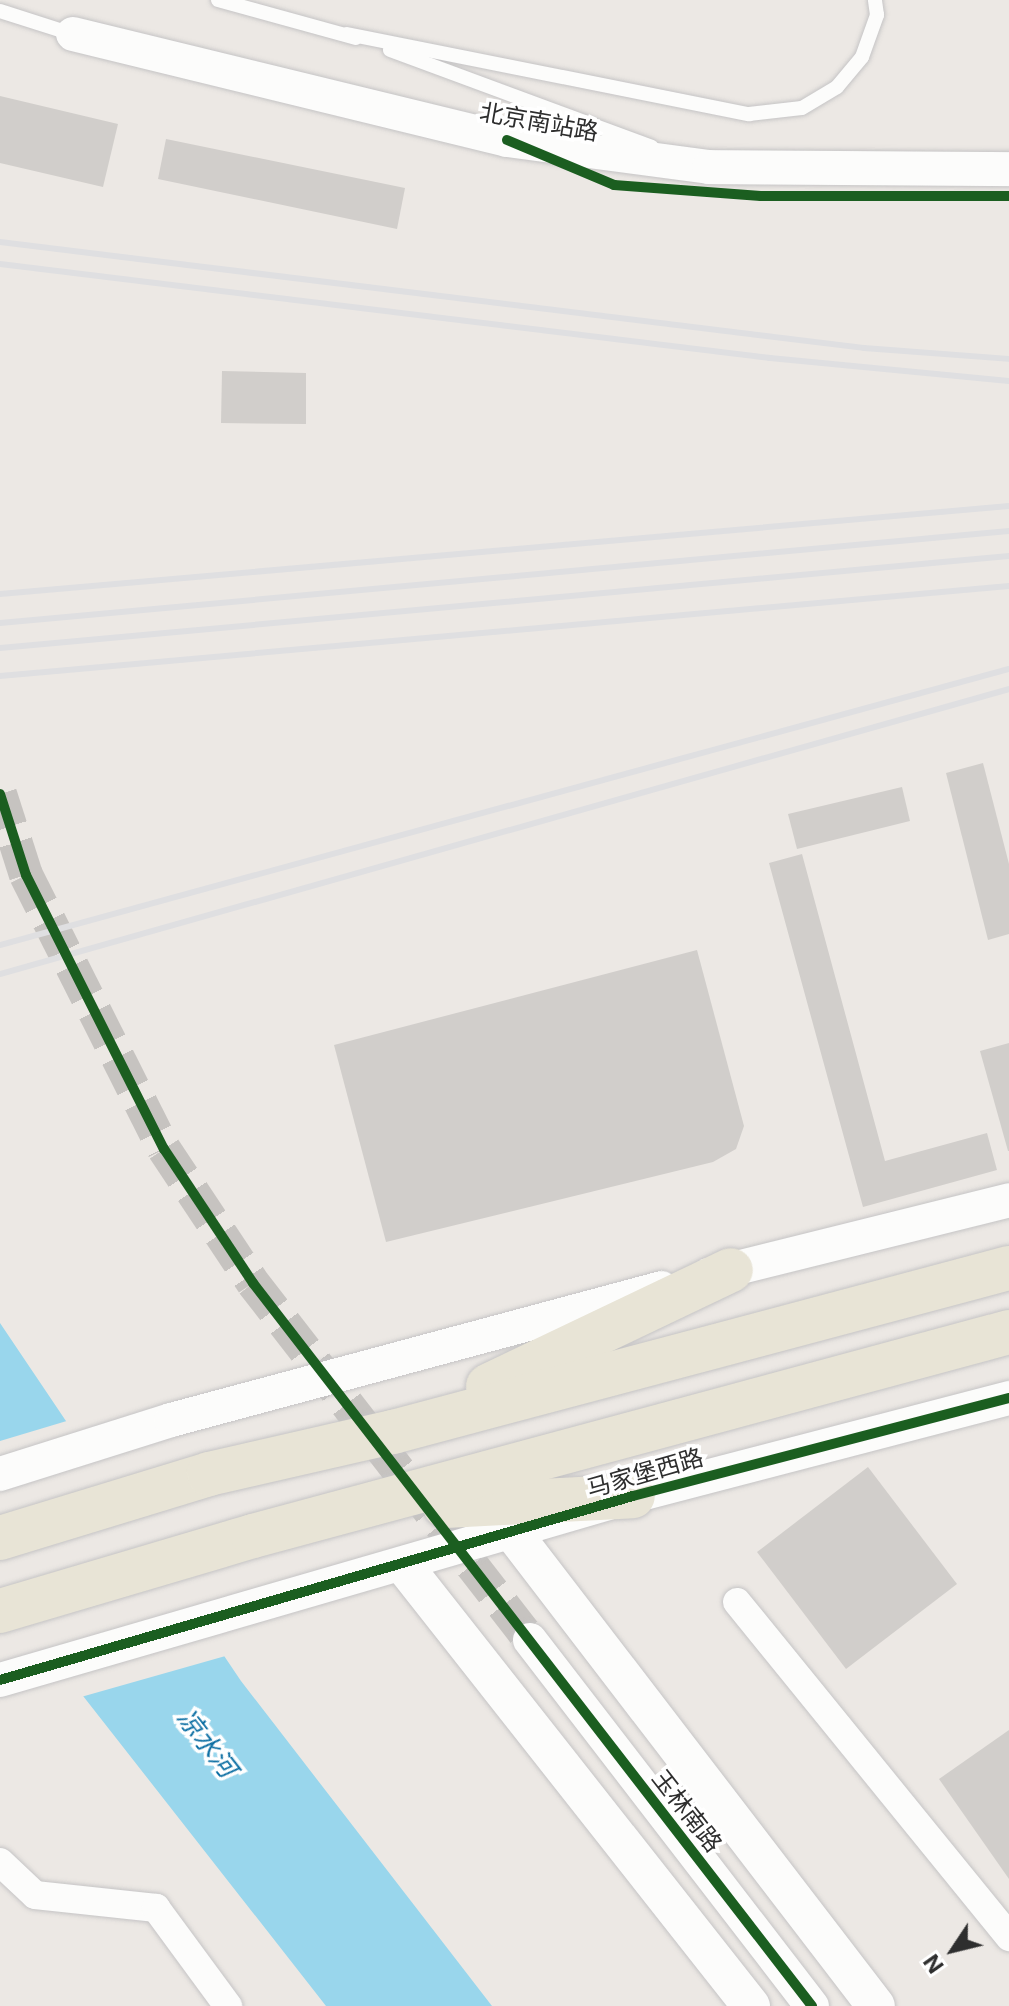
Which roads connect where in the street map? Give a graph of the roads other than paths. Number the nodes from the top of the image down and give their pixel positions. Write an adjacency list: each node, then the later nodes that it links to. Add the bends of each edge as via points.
1 (875, 0): 6 (lane, via 877,15 862,57 837,87 802,108 749,114)
2 (221, 1): 6 (lane)
3 (0, 11): 5 (lane)
4 (0, 21): 5 (lane, 北京南站路)
5 (73, 34): 7 (street, 北京南站路, via 507,140)
6 (347, 34): 7 (lane)
7 (709, 167): 8 (street, 北京南站路)
8 (1009, 169)
9 (1009, 1200): 11 (street)
10 (1009, 1268): 14 (main road)
11 (731, 1270): 14 (main road); 15 (street, via 171,1420)
12 (1009, 1332): 17 (main road, 马家堡西路)
13 (1009, 1398): 16 (street, 马家堡西路)
14 (393, 1432): 19 (main road, via 209,1474)
15 (0, 1474)
16 (633, 1496): 17 (main road); 18 (street, 马家堡西路)
17 (363, 1510): 22 (main road, 马家堡西路, via 253,1536)
18 (513, 1533): 20 (street, 马家堡西路); 30 (main road, 玉林南路)
19 (0, 1538)
20 (405, 1567): 24 (street, 马家堡西路); 28 (main road)
21 (737, 1602): 26 (street)
22 (0, 1611)
23 (530, 1640): 29 (street, 玉林南路)
24 (0, 1680)
25 (0, 1862): 27 (street, via 35,1895 156,1908)
26 (1009, 1937)
27 (228, 2006)
28 (751, 2006)
29 (812, 2006)
30 (876, 2006)

